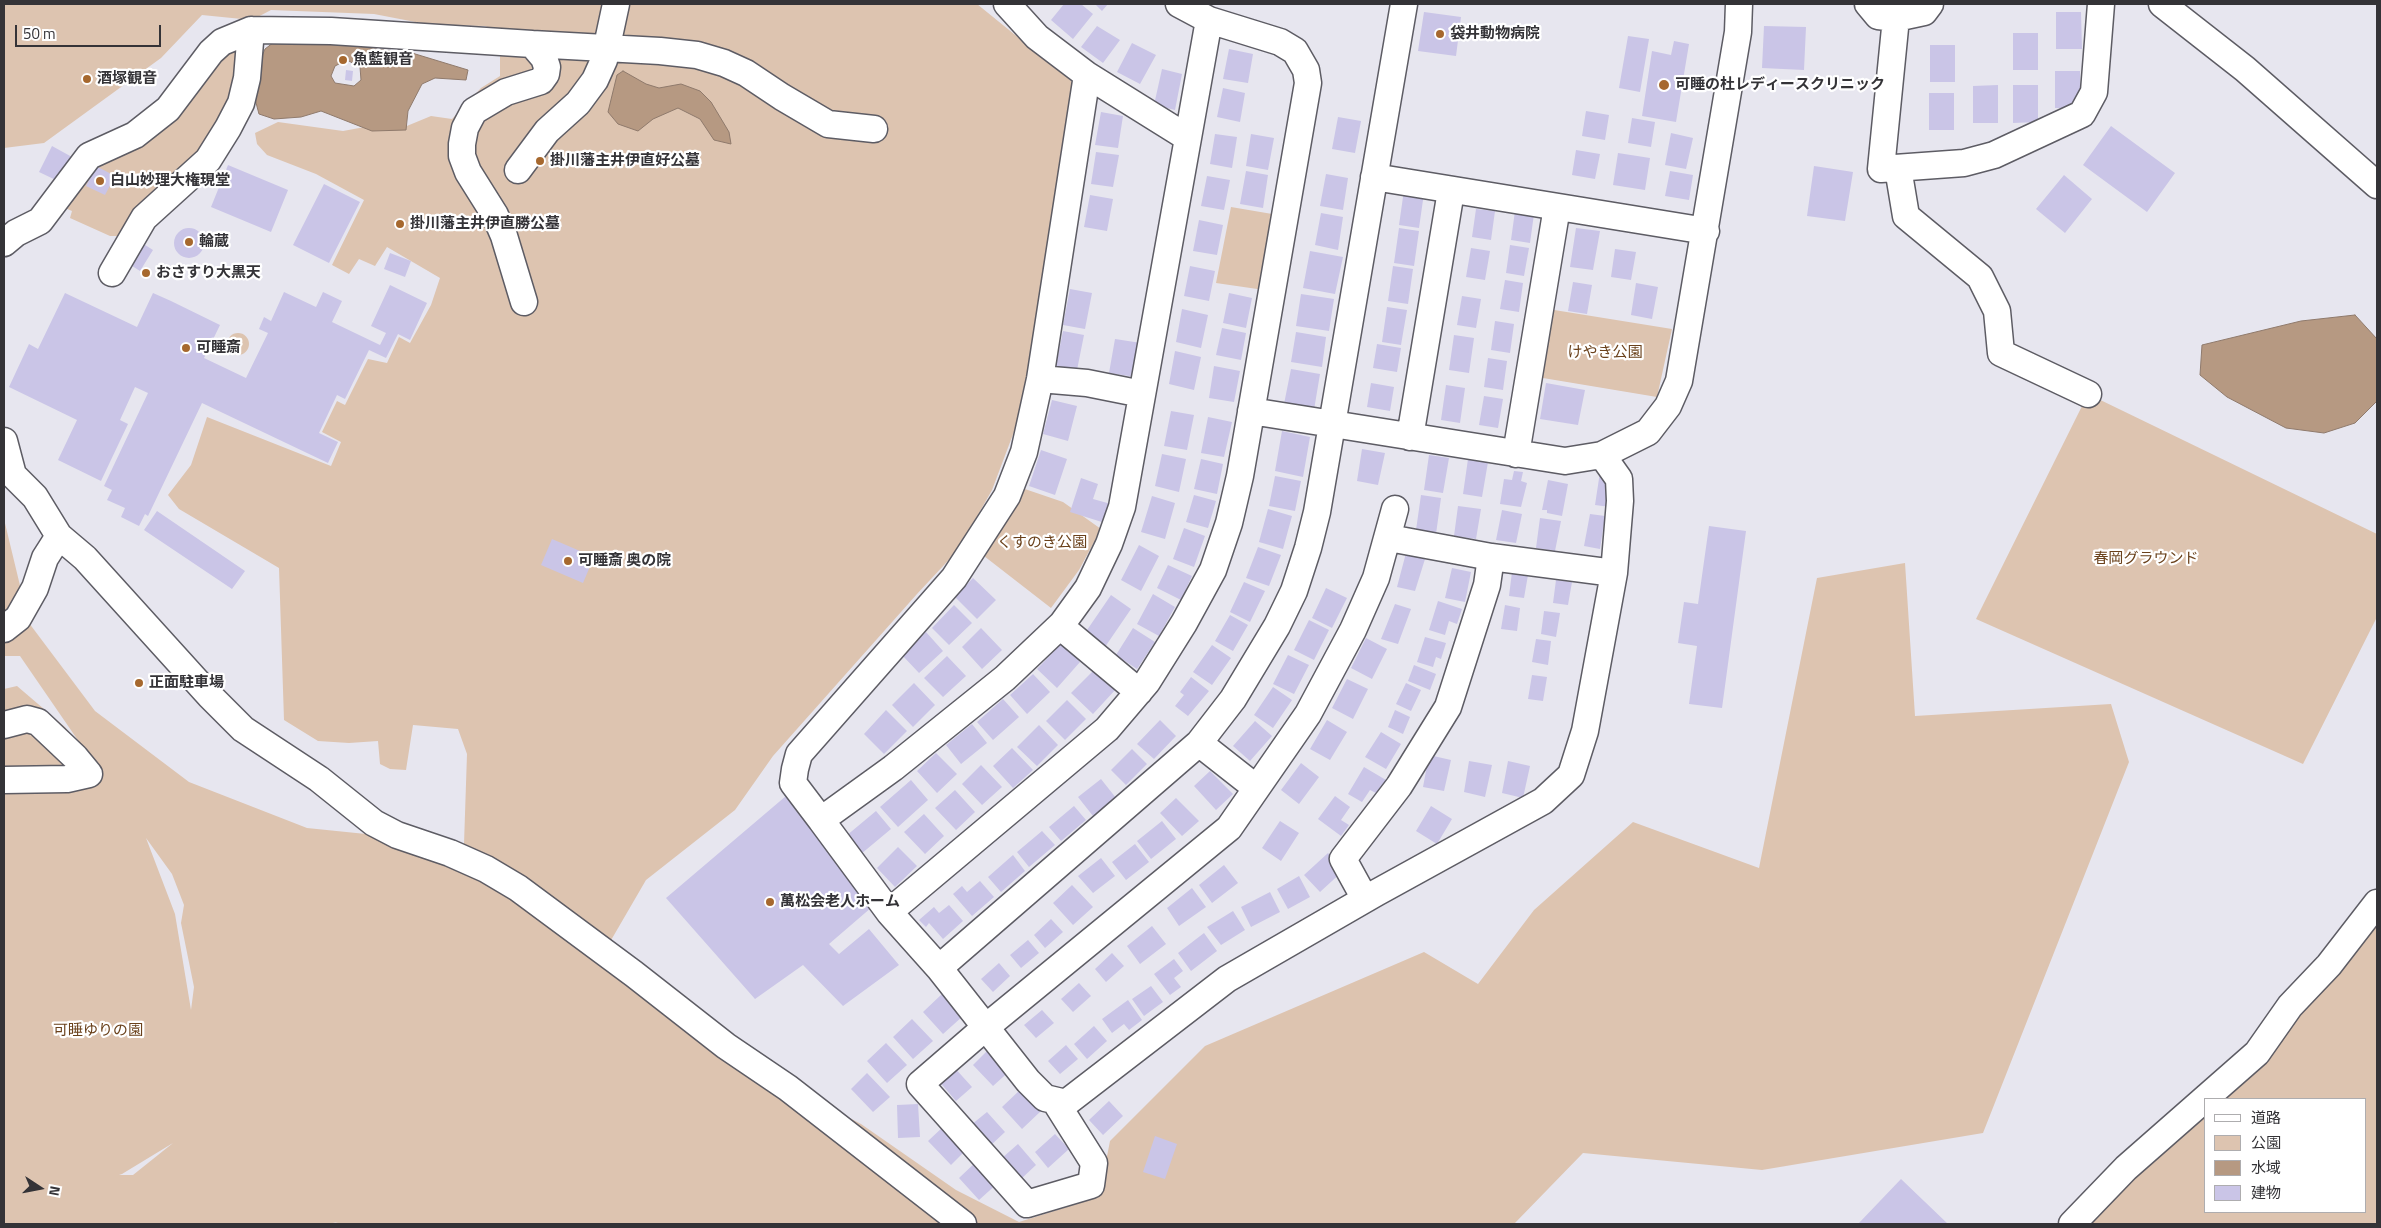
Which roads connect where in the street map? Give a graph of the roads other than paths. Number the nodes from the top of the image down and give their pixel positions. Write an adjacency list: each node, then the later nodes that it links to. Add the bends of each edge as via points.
1 (616, 4): 14 (street)
2 (1008, 4): 15 (street, via 1037,36)
3 (1180, 4): 11 (street)
4 (1404, 4): 20 (street)
5 (1739, 4): 24 (street, via 1738,32)
6 (1868, 4): 10 (street, via 1878,16)
7 (1930, 4): 10 (street, via 1924,12)
8 (2102, 4): 18 (street, via 2094,92 2082,114 1994,154 1964,163)
9 (2162, 4): 21 (street, via 2245,69)
10 (1896, 18): 18 (street, via 1881,169)
11 (1209, 20): 17 (street); 31 (street, via 1280,42 1296,51 1306,70 1308,84)
12 (251, 30): 13 (street, via 331,31); 25 (street, via 222,42 211,52 168,109 135,134 89,156 40,221); 26 (street, via 247,78 241,103 228,128 208,160 144,218)
13 (532, 44): 14 (street); 27 (street, via 544,58 546,74 541,81 506,92 474,111 465,128 462,144 462,156 468,172 504,236)
14 (606, 48): 16 (street, via 697,55 724,63 746,73 828,124); 19 (street, via 604,60 588,91 547,131)
15 (1087, 75): 17 (street); 28 (street)
16 (874, 130)
17 (1188, 138): 29 (street)
18 (1898, 168): 30 (street, via 1906,216 1980,277 1997,311 2000,353)
19 (518, 170)
20 (1374, 177): 22 (street); 32 (street)
21 (2377, 185)
22 (1451, 190): 23 (street); 33 (street)
23 (1557, 207): 24 (street); 35 (street)
24 (1706, 231): 36 (street, via 1679,381 1668,406 1648,432)
25 (4, 243)
26 (112, 274)
27 (524, 302)
28 (1040, 379): 29 (street); 50 (street, via 1024,452 1007,496 974,550 954,578 799,754 793,784)
29 (1142, 394): 43 (street, via 1122,507 1109,544 1088,588)
30 (2088, 394)
31 (1250, 411): 32 (street); 45 (street, via 1229,523 1213,570 1184,623)
32 (1333, 423): 33 (street); 47 (street, via 1317,512 1294,590 1277,626 1233,699)
33 (1410, 437): 35 (street)
34 (4, 441): 37 (street)
35 (1516, 454): 36 (street, via 1566,462)
36 (1602, 455): 42 (street, via 1619,479)
37 (8, 472): 39 (street, via 34,497)
38 (1395, 509): 40 (street)
39 (59, 536): 44 (street, via 45,558 35,588 18,618); 59 (street, via 85,558 243,729 319,779 374,823 397,835 450,852 518,888 726,1046 788,1088)
40 (1389, 538): 41 (street); 49 (street, via 1353,630 1308,714)
41 (1491, 557): 42 (street); 51 (street, via 1486,585 1448,707 1399,786 1343,859)
42 (1614, 573): 51 (street, via 1585,731 1571,775 1543,801)
43 (1060, 626): 45 (street); 50 (street, via 1005,678 893,768)
44 (4, 629)
45 (1139, 692): 53 (street, via 1107,729)
46 (4, 725): 48 (street, via 27,719 38,722 89,774 67,779)
47 (1198, 743): 49 (street); 54 (street)
48 (4, 780)
49 (1256, 787): 55 (street, via 1228,828)
50 (821, 820): 53 (street)
51 (1365, 899): 58 (street, via 1227,979 1066,1103)
52 (2377, 904): 56 (street, via 2329,965 2290,1006 2256,1053)
53 (889, 912): 54 (street)
54 (939, 968): 55 (street)
55 (986, 1027): 58 (street, via 1028,1081 1045,1098); 58 (street, via 920,1084 1027,1204 1092,1185 1094,1163)
56 (2205, 1098)
57 (2204, 1099): 60 (street, via 2126,1168)
58 (1055, 1101)
59 (963, 1224)
60 (2072, 1224)

